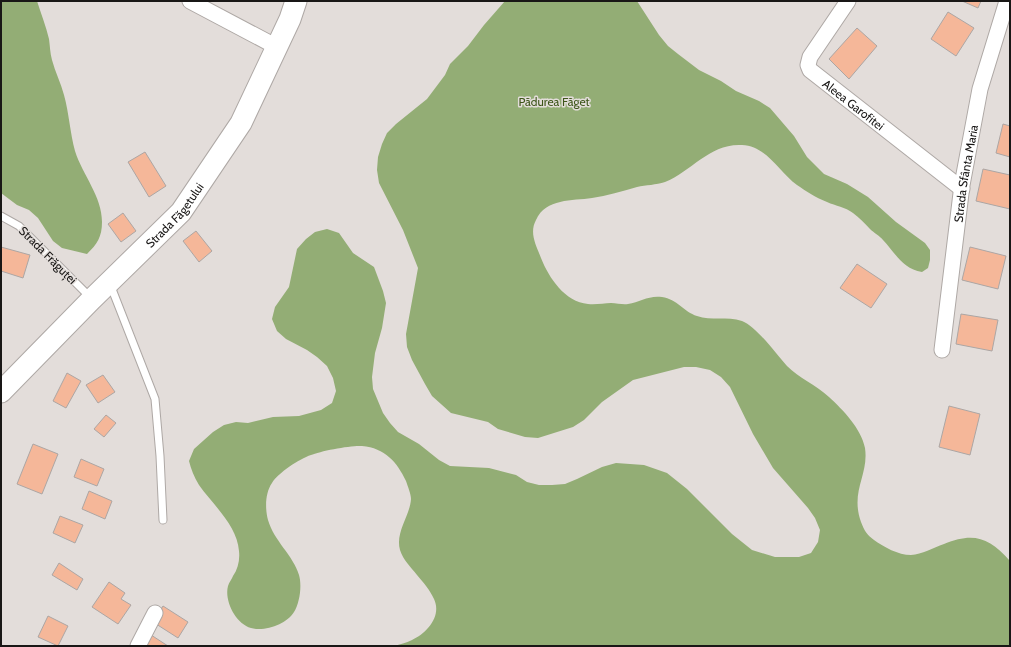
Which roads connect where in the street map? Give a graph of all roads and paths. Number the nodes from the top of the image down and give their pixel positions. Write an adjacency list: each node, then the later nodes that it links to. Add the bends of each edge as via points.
1 (190, 1): 5 (street)
2 (296, 1): 5 (main road, Strada Făgetului)
3 (848, 1): 6 (street, Aleea Garofitei, via 810,57 810,70)
4 (1007, 1): 6 (street, Strada Sfânta Maria, via 980,89)
5 (277, 47): 8 (main road, Strada Făgetului, via 241,123 180,212)
6 (962, 188): 10 (street, Strada Sfânta Maria)
7 (1, 216): 9 (lane, Strada Frăguței, via 19,226)
8 (109, 282): 9 (main road, Strada Făgetului); 12 (lane, via 155,399)
9 (92, 299): 11 (main road, Strada Făgetului)
10 (942, 350)
11 (1, 392)
12 (163, 520)
13 (155, 613): 14 (street)
14 (138, 646)

